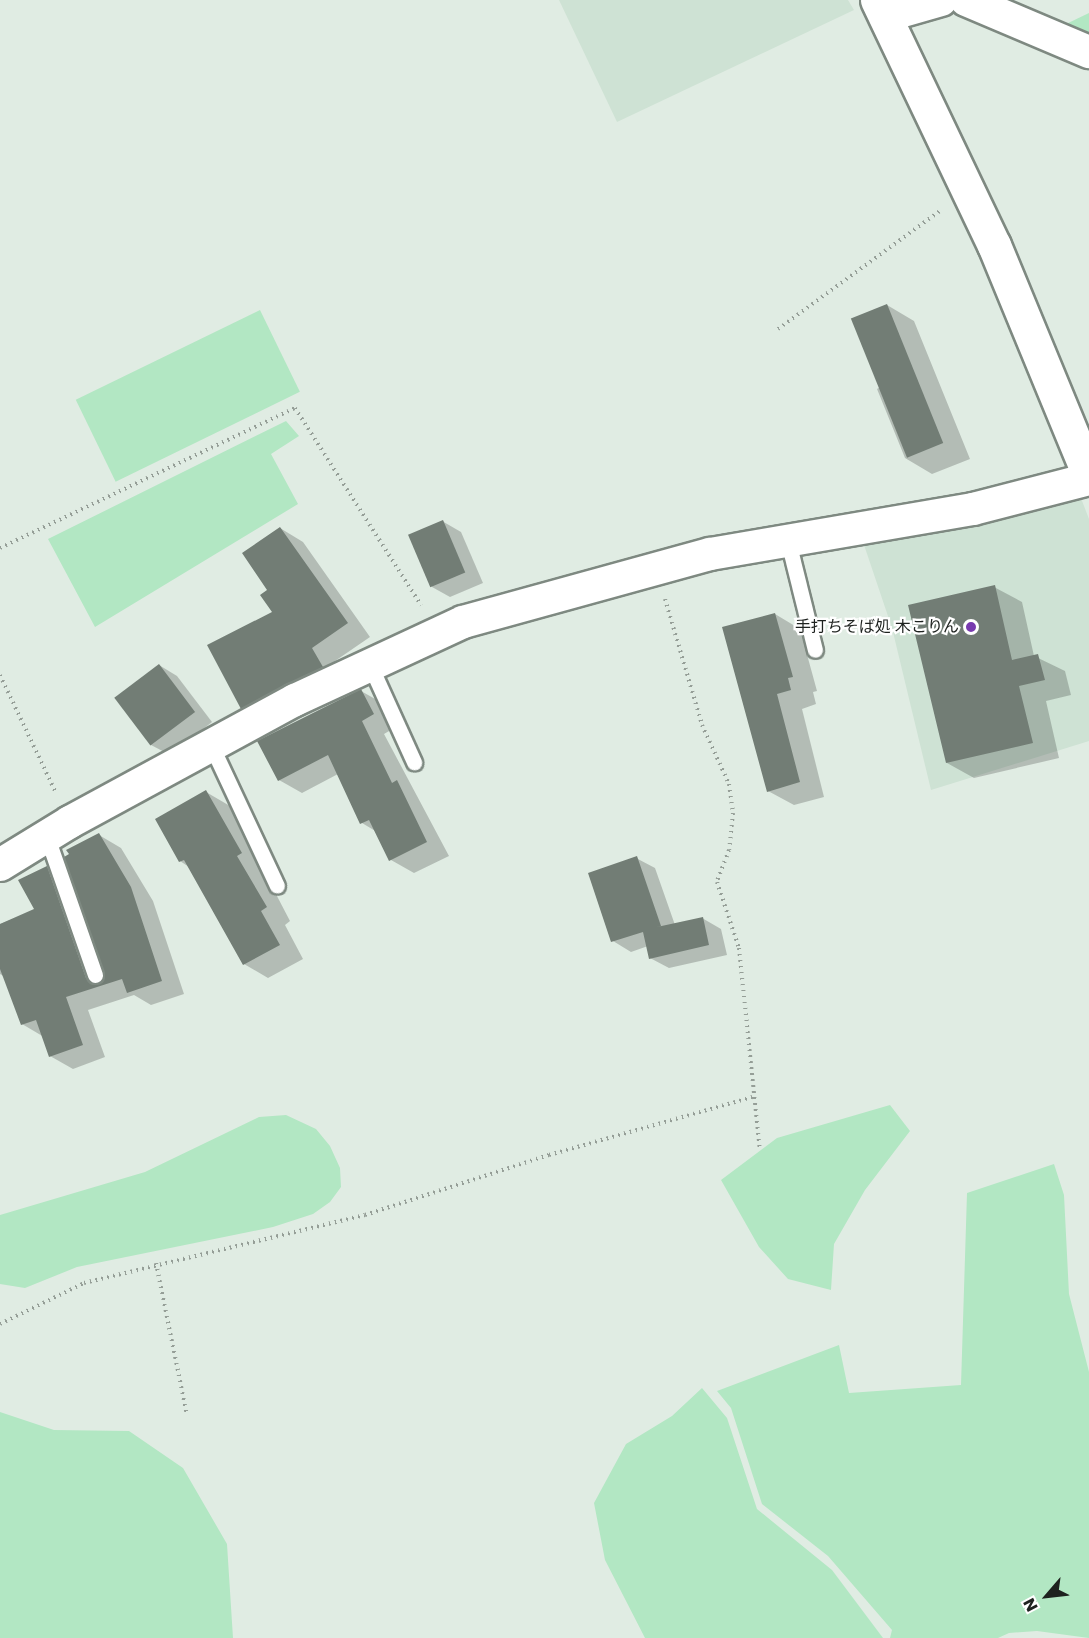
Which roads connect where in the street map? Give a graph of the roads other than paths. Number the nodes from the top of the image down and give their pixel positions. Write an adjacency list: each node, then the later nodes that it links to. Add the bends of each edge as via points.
1 (942, 0): 3 (street)
2 (966, 0): 4 (street)
3 (881, 8): 5 (street, via 994,245)
4 (1089, 52)
5 (1089, 477): 6 (street, via 973,509)
6 (788, 541): 7 (lane); 8 (street, via 710,554 463,622)
7 (815, 650)
8 (370, 665): 9 (street, via 295,700); 10 (lane)
9 (212, 747): 11 (street); 13 (lane)
10 (414, 762)
11 (58, 830): 12 (street); 14 (lane)
12 (0, 866)
13 (277, 886)
14 (95, 975)

